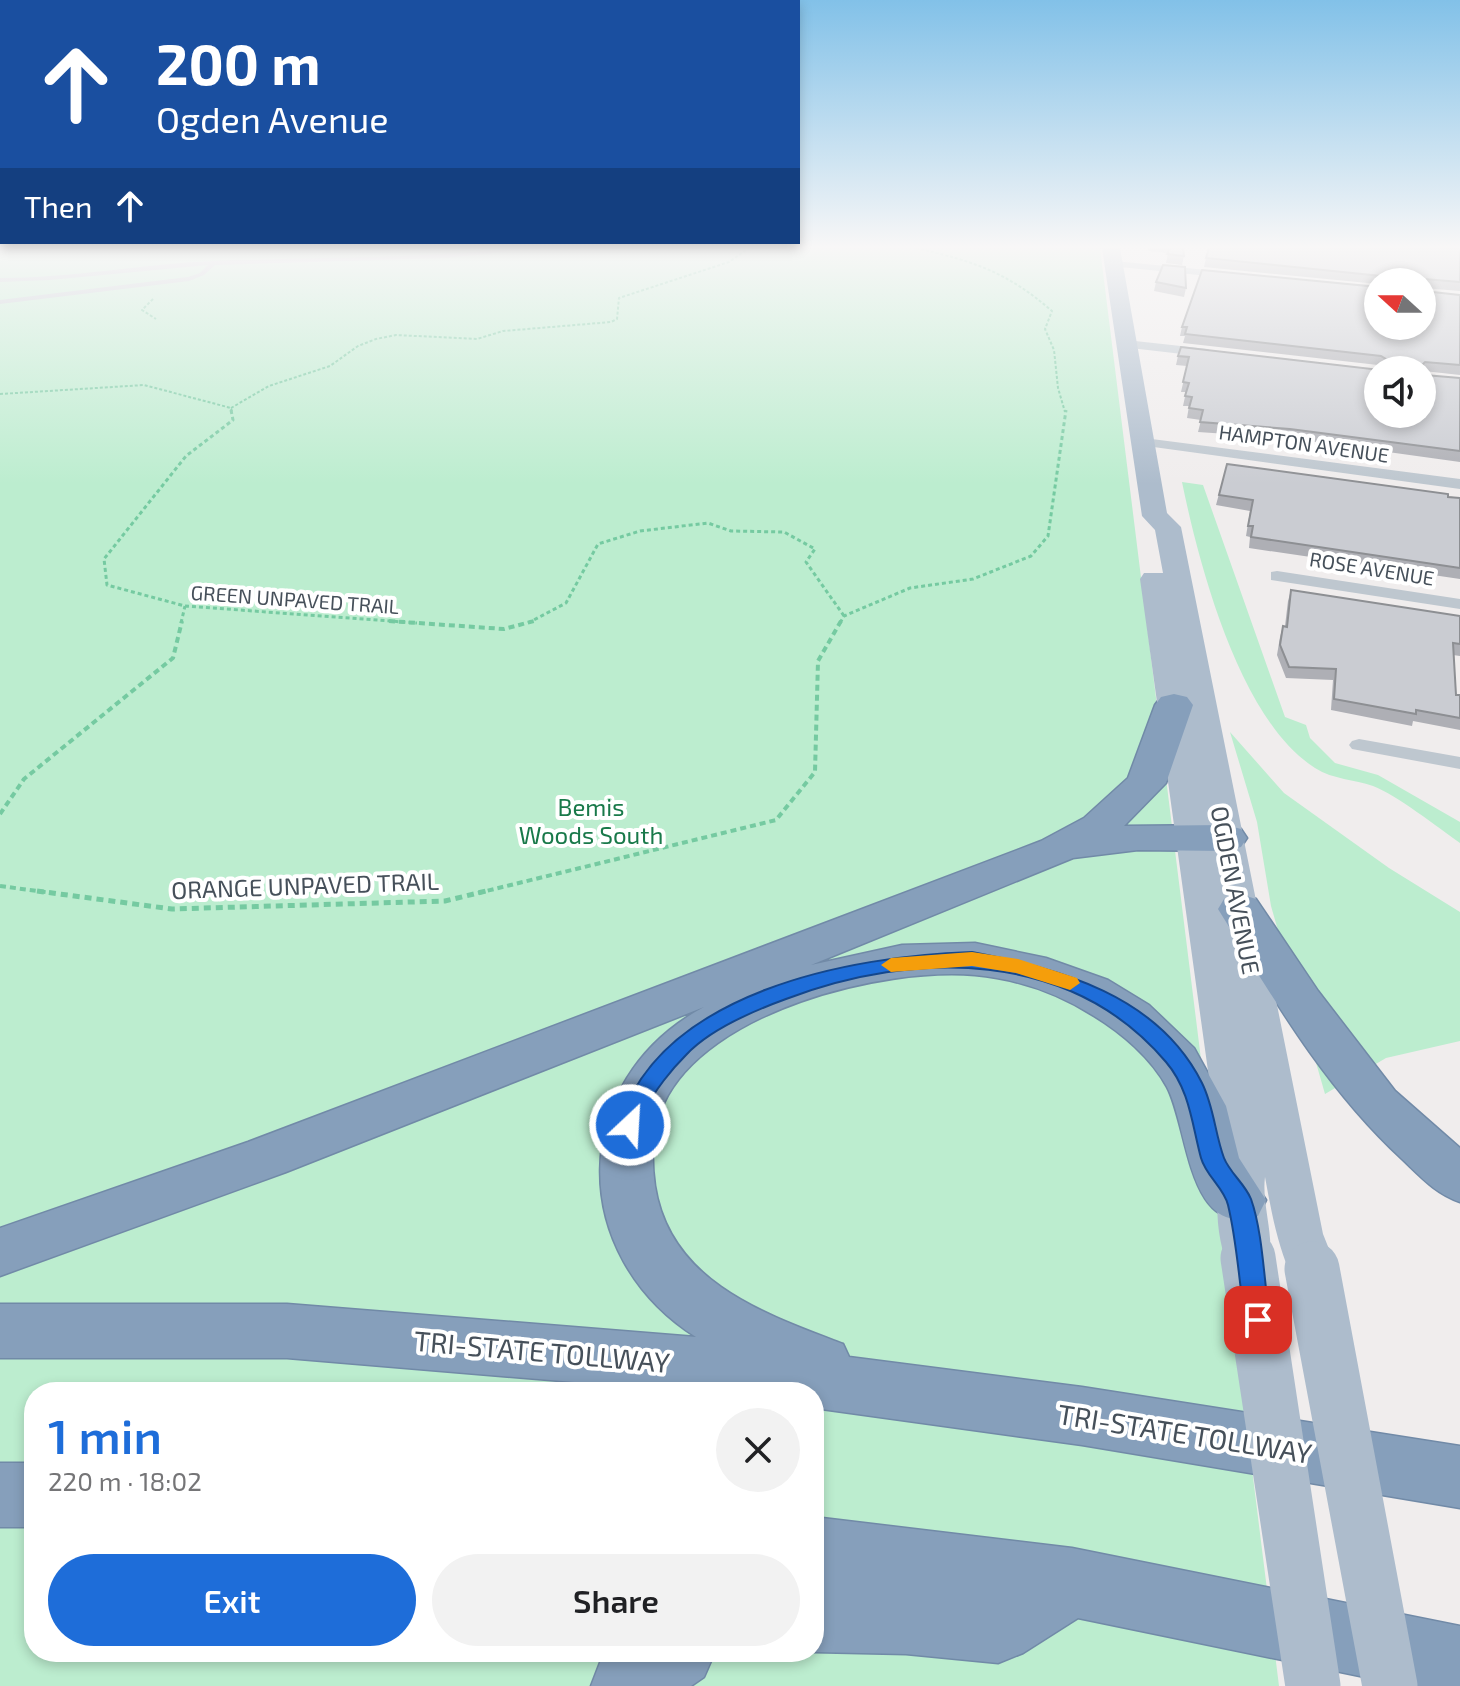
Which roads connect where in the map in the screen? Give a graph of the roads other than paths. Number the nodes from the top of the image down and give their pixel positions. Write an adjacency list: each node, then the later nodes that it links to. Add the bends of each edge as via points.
1 (1123, 327): 2 (main road, OGDEN AVENUE)
2 (1126, 344): 3 (street); 4 (main road, OGDEN AVENUE)
3 (1220, 354)
4 (1144, 442): 5 (street, HAMPTON AVENUE); 6 (main road, OGDEN AVENUE)
5 (1460, 484)
6 (1155, 516): 9 (main road, OGDEN AVENUE, via 1145,522); 12 (main road, OGDEN AVENUE, via 1168,527 1170,537)
7 (1277, 576): 8 (street, ROSE AVENUE)
8 (1460, 604)
9 (1174, 705): 12 (main road, OGDEN AVENUE); 13 (highway, via 1146,783 1099,827)
10 (1359, 745): 11 (street)
11 (1460, 763)
12 (1211, 837): 13 (highway, via 1135,837); 14 (main road, OGDEN AVENUE); 16 (main road, OGDEN AVENUE, via 1244,1165)
13 (1056, 850): 17 (highway, via 282,1151)
14 (1240, 909): 15 (highway, via 1377,1105); 30 (main road, OGDEN AVENUE, bridge)
15 (1460, 1180)
16 (1239, 1200): 19 (highway, via 1214,1161 1192,1084 1174,1057 1127,1013 1091,991 1018,966 972,959 925,960 815,980 712,1025 679,1048 655,1077 636,1106 624,1144 624,1183 634,1222 652,1257 685,1294 773,1347 835,1368); 29 (main road, OGDEN AVENUE, bridge)
17 (0, 1252)
18 (0, 1331): 19 (highway, TRI-STATE TOLLWAY, via 287,1331 669,1361)
19 (1082, 1416): 20 (highway, TRI-STATE TOLLWAY)
20 (1460, 1477)
21 (0, 1495): 22 (highway)
22 (24, 1495)
23 (824, 1552): 24 (highway)
24 (1072, 1582): 25 (highway, via 998,1628); 27 (highway)
25 (824, 1617)
26 (664, 1662): 28 (highway)
27 (1460, 1662)
28 (627, 1686)
29 (1313, 1686)
30 (1390, 1686)

